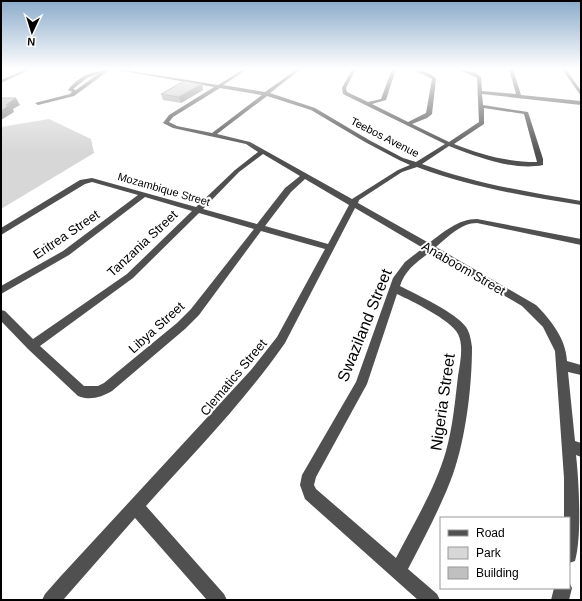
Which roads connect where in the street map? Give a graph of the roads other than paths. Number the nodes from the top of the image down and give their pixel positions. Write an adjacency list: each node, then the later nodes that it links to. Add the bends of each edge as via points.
1 (65, 97): 10 (street)
2 (201, 97): 15 (street, Anaboom Street, via 171,116 166,123)
3 (264, 97): 15 (street)
4 (277, 97): 18 (street, Teebos Avenue, via 313,109 367,141)
5 (353, 97): 12 (street)
6 (384, 97): 12 (street, via 383,100)
7 (431, 97): 14 (street, via 429,114)
8 (480, 97): 13 (street)
9 (527, 97): 11 (street)
10 (38, 103)
11 (581, 103)
12 (368, 104): 14 (street)
13 (481, 106): 16 (street, Clematics Street, via 482,123); 16 (street, via 526,114 541,164 490,159)
14 (407, 124): 16 (street)
15 (214, 134): 17 (street, Anaboom Street, via 244,141)
16 (449, 144): 18 (street, Clematics Street)
17 (263, 151): 19 (street, Anaboom Street); 23 (street, Tanzania Street, via 237,171)
18 (416, 165): 21 (street, Clematics Street, via 400,170); 22 (street, Teebos Avenue, via 489,187)
19 (305, 175): 21 (street, Anaboom Street); 24 (street, Libya Street, via 288,190)
20 (143, 195): 23 (street, Mozambique Street); 25 (street, Mozambique Street, via 88,180); 30 (street, Eritrea Street, via 66,254)
21 (354, 203): 27 (street, Clematics Street); 28 (street, Anaboom Street)
22 (581, 203)
23 (196, 210): 24 (street, Mozambique Street); 32 (street, Tanzania Street, via 130,276)
24 (259, 227): 27 (street, Mozambique Street); 32 (street, Libya Street, via 195,312 104,390 82,392)
25 (1, 232)
26 (581, 242): 28 (street, Swaziland Street, via 469,221 459,224)
27 (331, 248): 36 (street, Clematics Street, via 273,352 229,405)
28 (430, 248): 29 (street, Swaziland Street, via 408,264 398,278); 33 (street, Anaboom Street, via 538,312 556,337 561,351)
29 (395, 288): 38 (street, Nigeria Street, via 433,308 459,326 464,335 466,350 460,418 451,460); 38 (street, Swaziland Street, via 362,384 309,475 308,485 310,494)
30 (1, 290)
31 (1, 314): 32 (street, Libya Street)
32 (32, 346)
33 (561, 365): 34 (street); 35 (street, Anaboom Street)
34 (581, 370)
35 (575, 448): 37 (street, Anaboom Street)
36 (135, 506): 40 (street, Clematics Street); 41 (street)
37 (570, 548)
38 (398, 571): 42 (street, Swaziland Street)
39 (563, 589): 43 (street)
40 (51, 600)
41 (218, 600)
42 (431, 600)
43 (560, 600)

